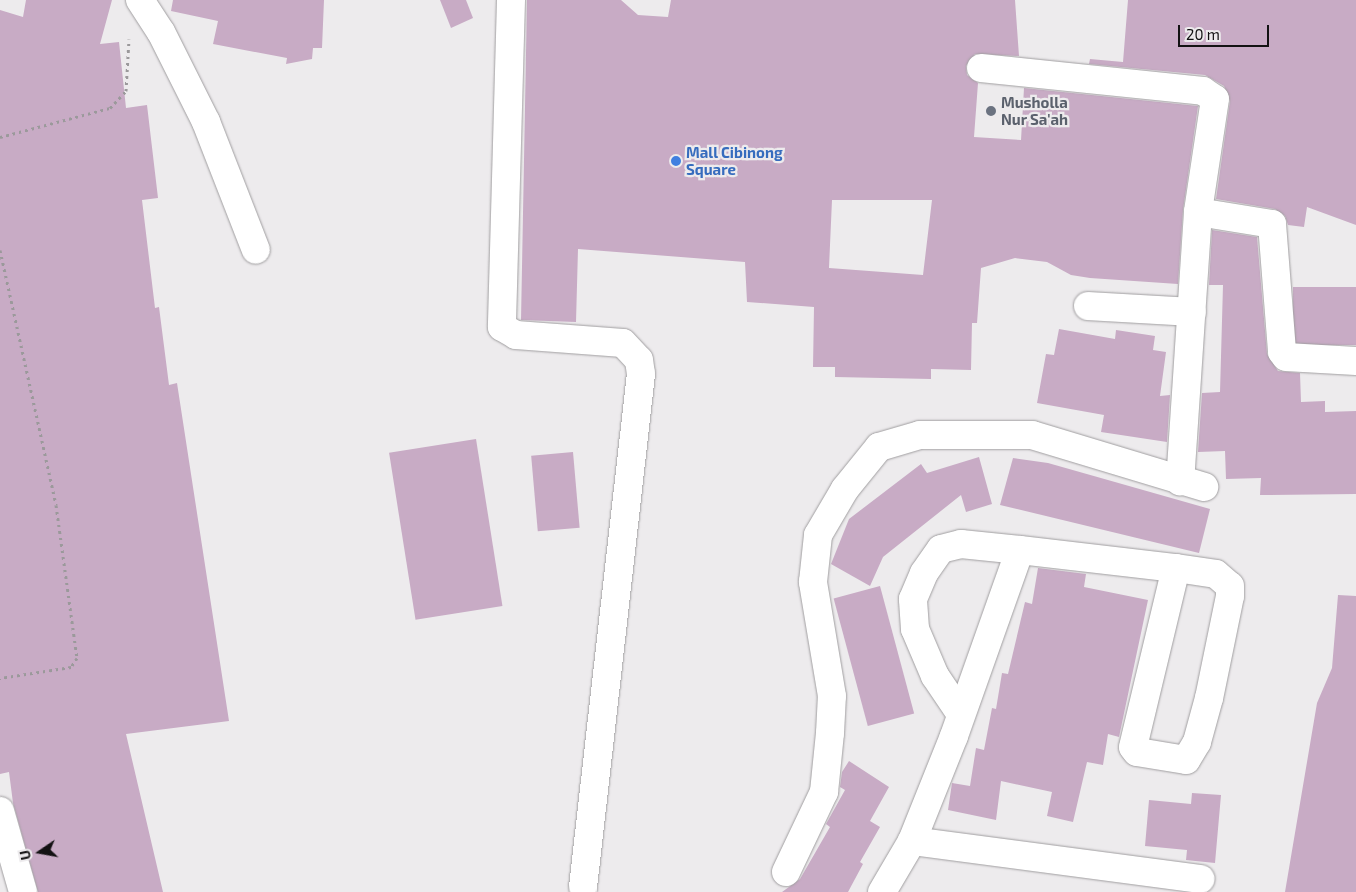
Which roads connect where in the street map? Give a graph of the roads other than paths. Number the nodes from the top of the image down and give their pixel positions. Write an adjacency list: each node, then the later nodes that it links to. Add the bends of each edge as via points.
1 (140, 0): 5 (street, via 161,32 206,122)
2 (511, 0): 16 (street, via 502,327 516,335 623,342 632,348 641,374)
3 (981, 68): 4 (street, via 1210,94 1215,104)
4 (1198, 212): 7 (street); 8 (street, via 1272,224 1282,352 1286,357)
5 (256, 250)
6 (1088, 306): 7 (street)
7 (1192, 312): 14 (street, via 1192,484 1032,434 920,435 879,447 845,489 818,535 813,582 832,696 824,792)
8 (1356, 361)
9 (1020, 550): 10 (street); 11 (street); 11 (street, via 962,544 941,549 924,572 913,599 915,630 935,676)
10 (1176, 568): 10 (street, via 1216,574 1230,586 1197,742 1182,761 1137,752 1133,747)
11 (960, 713): 13 (street)
12 (0, 811): 17 (street)
13 (912, 840): 15 (street); 18 (street)
14 (786, 872)
15 (1201, 879)
16 (583, 887)
17 (23, 892)
18 (882, 892)

